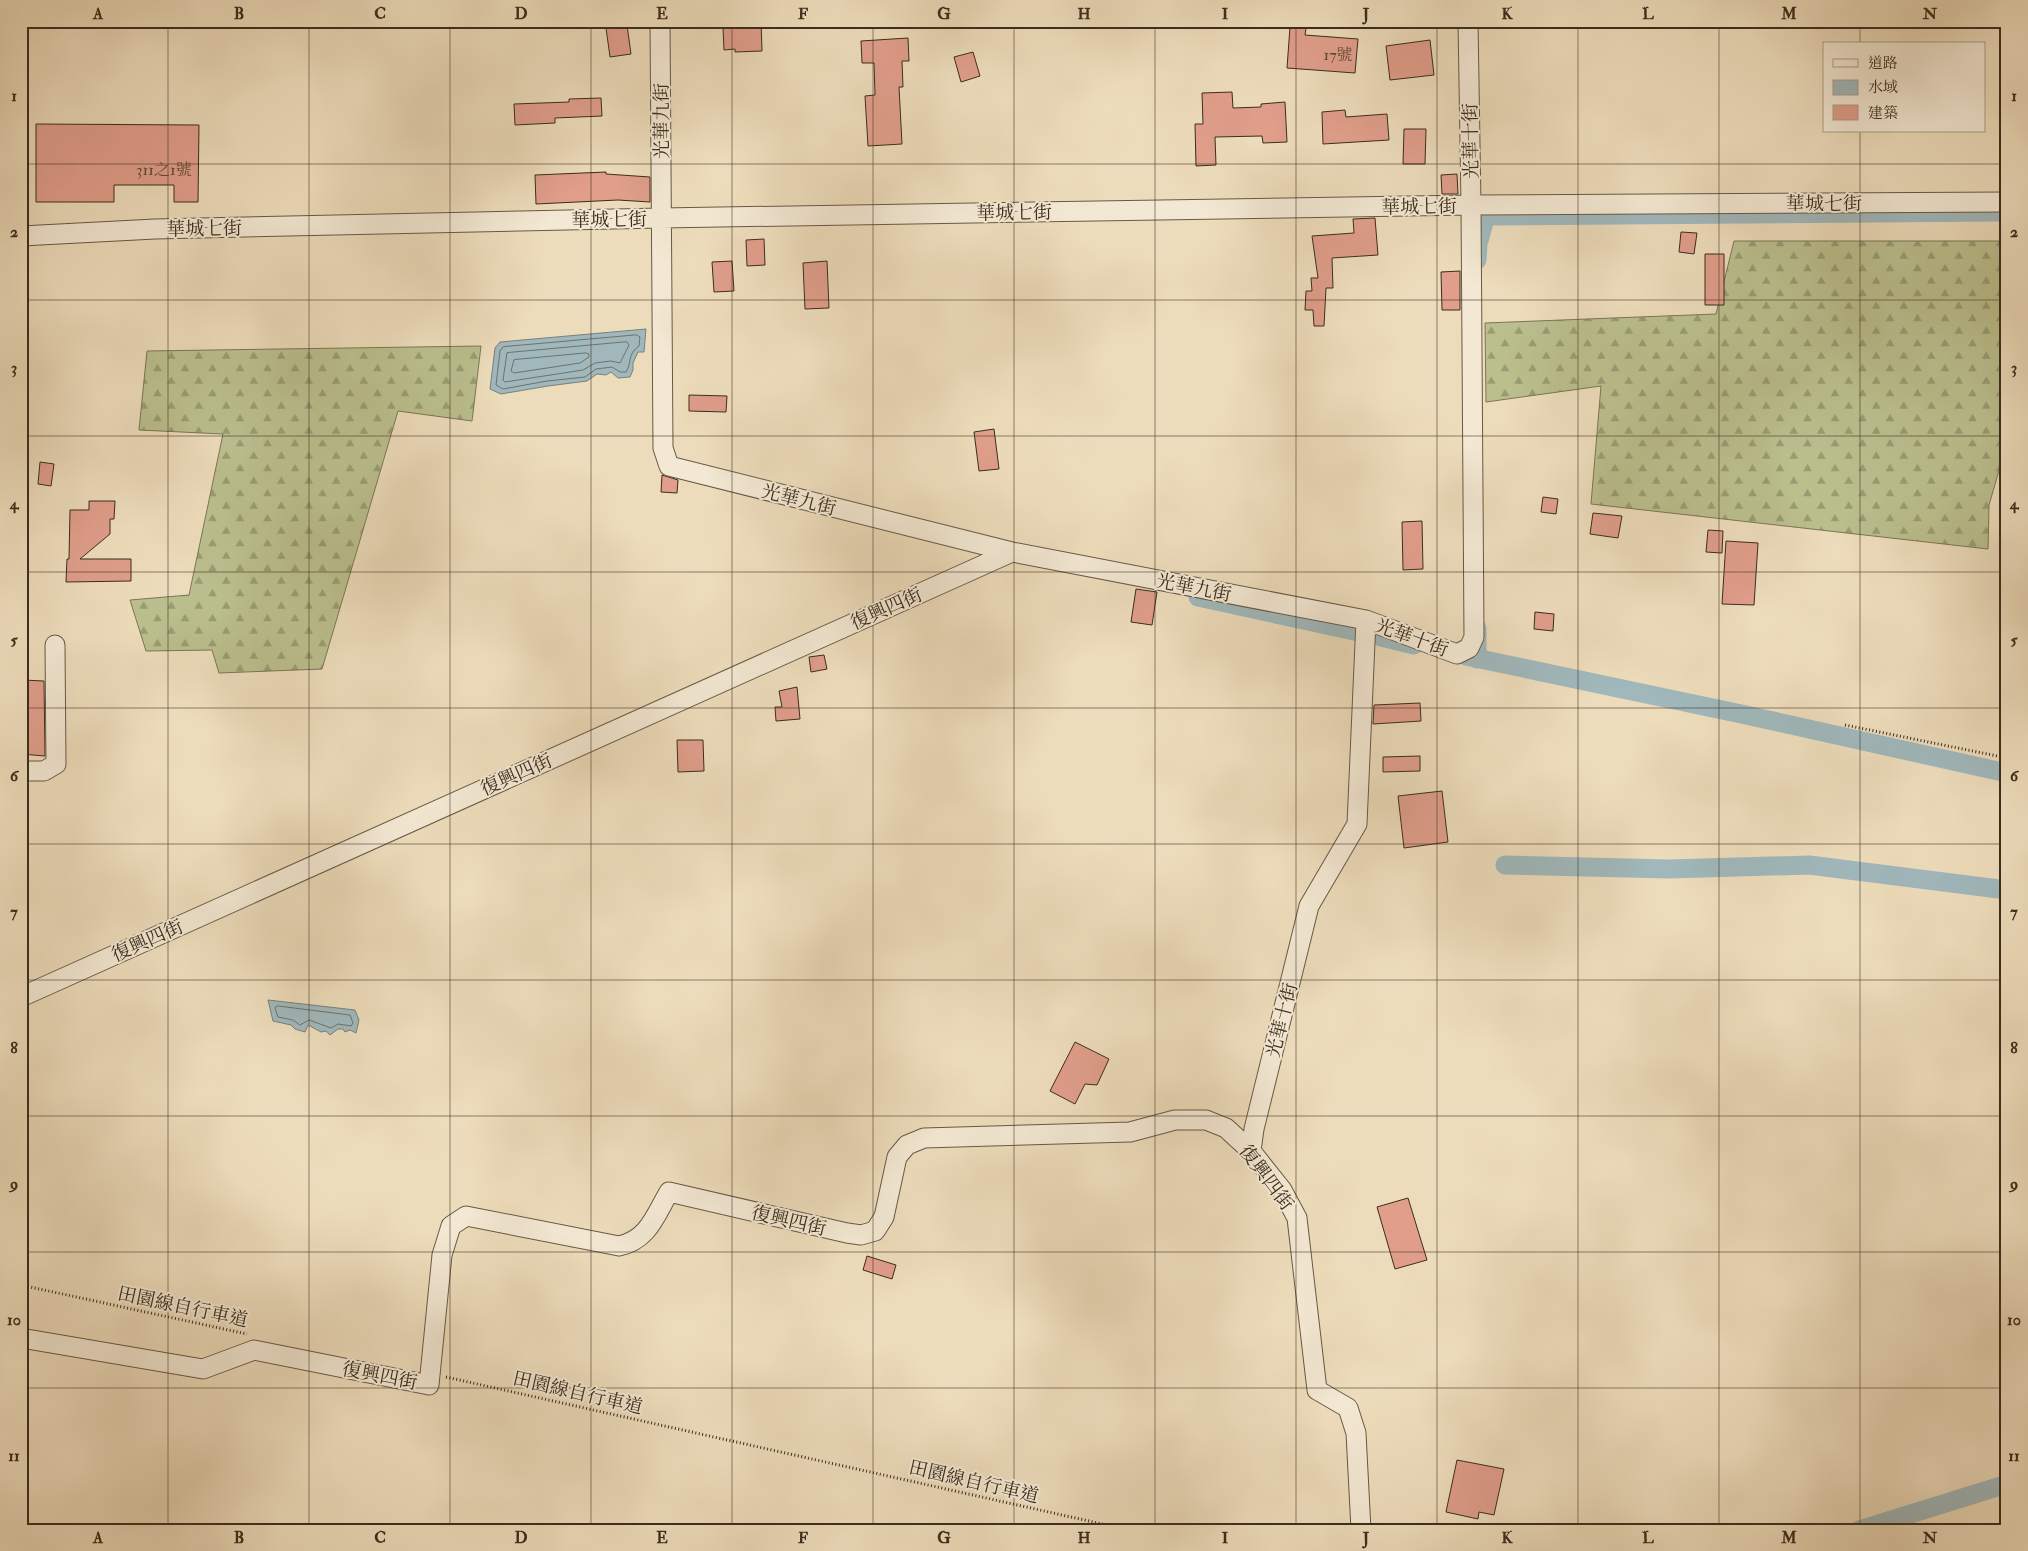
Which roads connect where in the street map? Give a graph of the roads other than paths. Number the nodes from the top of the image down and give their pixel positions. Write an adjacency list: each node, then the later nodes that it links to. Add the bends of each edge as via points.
1 (660, 21): 5 (street, 光華九街)
2 (1468, 21): 4 (street, 光華十街)
3 (2007, 202): 4 (street, 華城七街)
4 (1472, 205): 5 (street, 華城七街); 8 (street, 光華十街, via 1474,637 1469,648 1457,654)
5 (661, 218): 6 (street, 華城七街, via 155,229); 7 (street, 光華九街, via 662,448 669,466)
6 (21, 236)
7 (1012, 552): 8 (street, 光華九街); 11 (street, 復興四街)
8 (1366, 620): 12 (street, 光華十街, via 1357,824 1309,906)
9 (54, 645): 10 (street, via 56,764 44,771)
10 (21, 771)
11 (21, 997)
12 (1251, 1151): 13 (street, 復興四街, via 1226,1128 1206,1120 1175,1120 1130,1132 924,1138 907,1145 897,1156 884,1217 875,1231 862,1235 669,1192 644,1234 632,1243 619,1246 466,1216 451,1226 442,1255 429,1385 254,1350 203,1369); 14 (street, 復興四街, via 1282,1190 1298,1218 1317,1390 1348,1408 1356,1433)
13 (21, 1338)
14 (1361, 1530)

